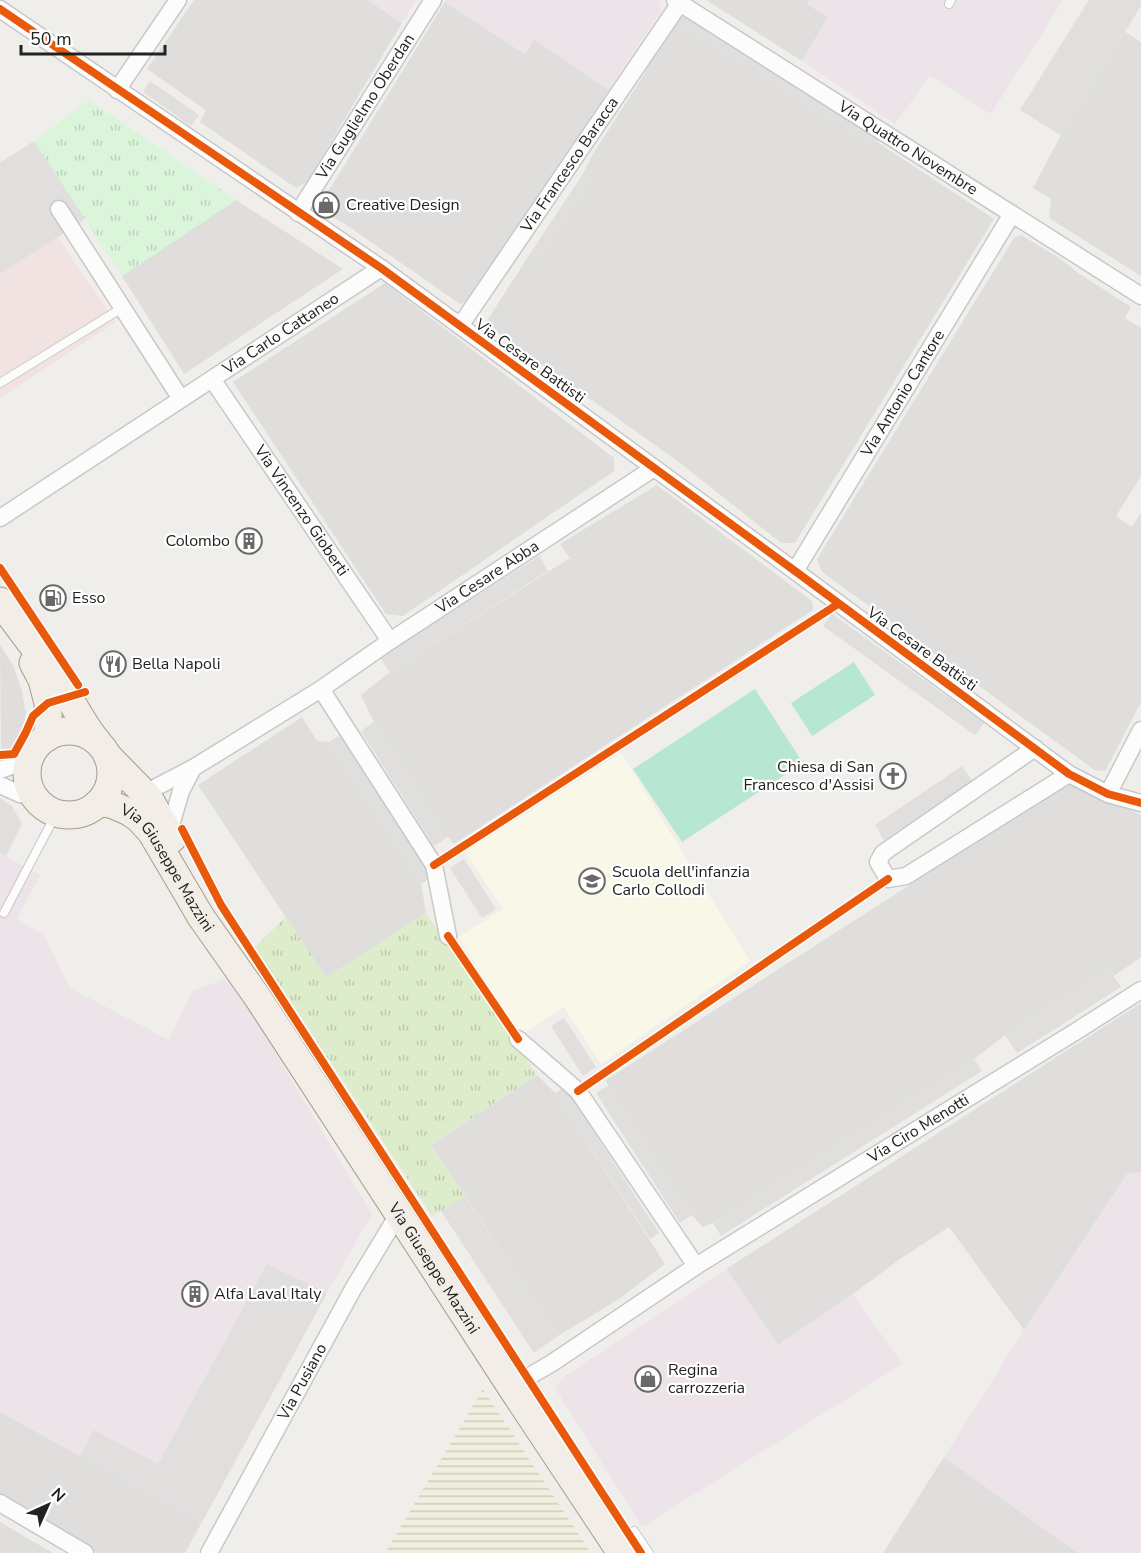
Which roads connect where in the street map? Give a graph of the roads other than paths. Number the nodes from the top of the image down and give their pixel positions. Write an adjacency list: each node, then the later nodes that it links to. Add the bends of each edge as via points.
1 (178, 0): 5 (street)
2 (434, 0): 7 (street, Via Guglielmo Oberdan)
3 (677, 1): 8 (street, Via Quattro Novembre); 12 (street, Via Francesco Baracca)
4 (0, 9): 5 (street, Via Cesare Battisti)
5 (117, 90): 7 (street, Via Cesare Battisti)
6 (59, 209): 11 (street)
7 (298, 213): 9 (street, Via Cesare Battisti)
8 (1012, 214): 10 (street, Via Quattro Novembre); 18 (street, Via Antonio Cantore)
9 (381, 268): 12 (street, Via Cesare Battisti); 13 (street, Via Carlo Cattaneo)
10 (1141, 296)
11 (122, 308): 14 (lane); 15 (street)
12 (460, 326): 16 (street, Via Cesare Battisti)
13 (212, 379): 15 (street, Via Carlo Cattaneo); 20 (street, Via Vincenzo Gioberti)
14 (0, 383)
15 (181, 399): 17 (street, Via Carlo Cattaneo)
16 (654, 468): 18 (street, Via Cesare Battisti); 20 (street, Via Cesare Abba)
17 (0, 518)
18 (795, 571): 24 (street, Via Cesare Battisti)
19 (7, 611): 23 (main road, Via Giuseppe Mazzini, via 45,689 48,703); 25 (main road, Via Giuseppe Mazzini)
20 (390, 641): 21 (street, Via Cesare Abba)
21 (321, 689): 26 (street, Via Cesare Abba); 37 (street, via 434,865)
22 (1141, 730): 31 (street)
23 (40, 745): 25 (main road, via 57,732 73,731 87,735); 27 (street, via 15,765); 34 (main road, via 28,767 28,778 31,789)
24 (1035, 748): 28 (street, Via Cesare Battisti); 28 (street, via 883,853 878,862 888,879 906,876)
25 (103, 749): 30 (main road, Via Giuseppe Mazzini); 33 (main road, via 111,771 110,784)
26 (193, 768): 30 (street, Via Cesare Abba); 35 (street, via 181,791)
27 (0, 770)
28 (1069, 774): 31 (street, Via Cesare Battisti)
29 (0, 785): 34 (street)
30 (145, 793): 35 (main road, Via Giuseppe Mazzini)
31 (1108, 794): 32 (street, Via Cesare Battisti)
32 (1141, 803)
33 (97, 804): 34 (main road, via 68,814); 38 (main road, Via Giuseppe Mazzini, via 106,803 129,812 151,832 201,917)
34 (46, 805): 36 (lane)
35 (169, 832): 38 (main road, Via Giuseppe Mazzini)
36 (4, 913)
37 (448, 936)
38 (247, 981): 41 (main road, Via Giuseppe Mazzini)
39 (1141, 990): 42 (street, Via Ciro Menotti)
40 (518, 1039): 42 (street, via 578,1091)
41 (399, 1213): 43 (main road, Via Giuseppe Mazzini); 47 (street, Via Pusiano, via 353,1289)
42 (696, 1266): 43 (street, Via Ciro Menotti)
43 (511, 1387): 45 (main road, Via Giuseppe Mazzini)
44 (0, 1503): 46 (street)
45 (618, 1547): 48 (lane, via 634,1531)
46 (85, 1553)
47 (209, 1553)
48 (649, 1553)

